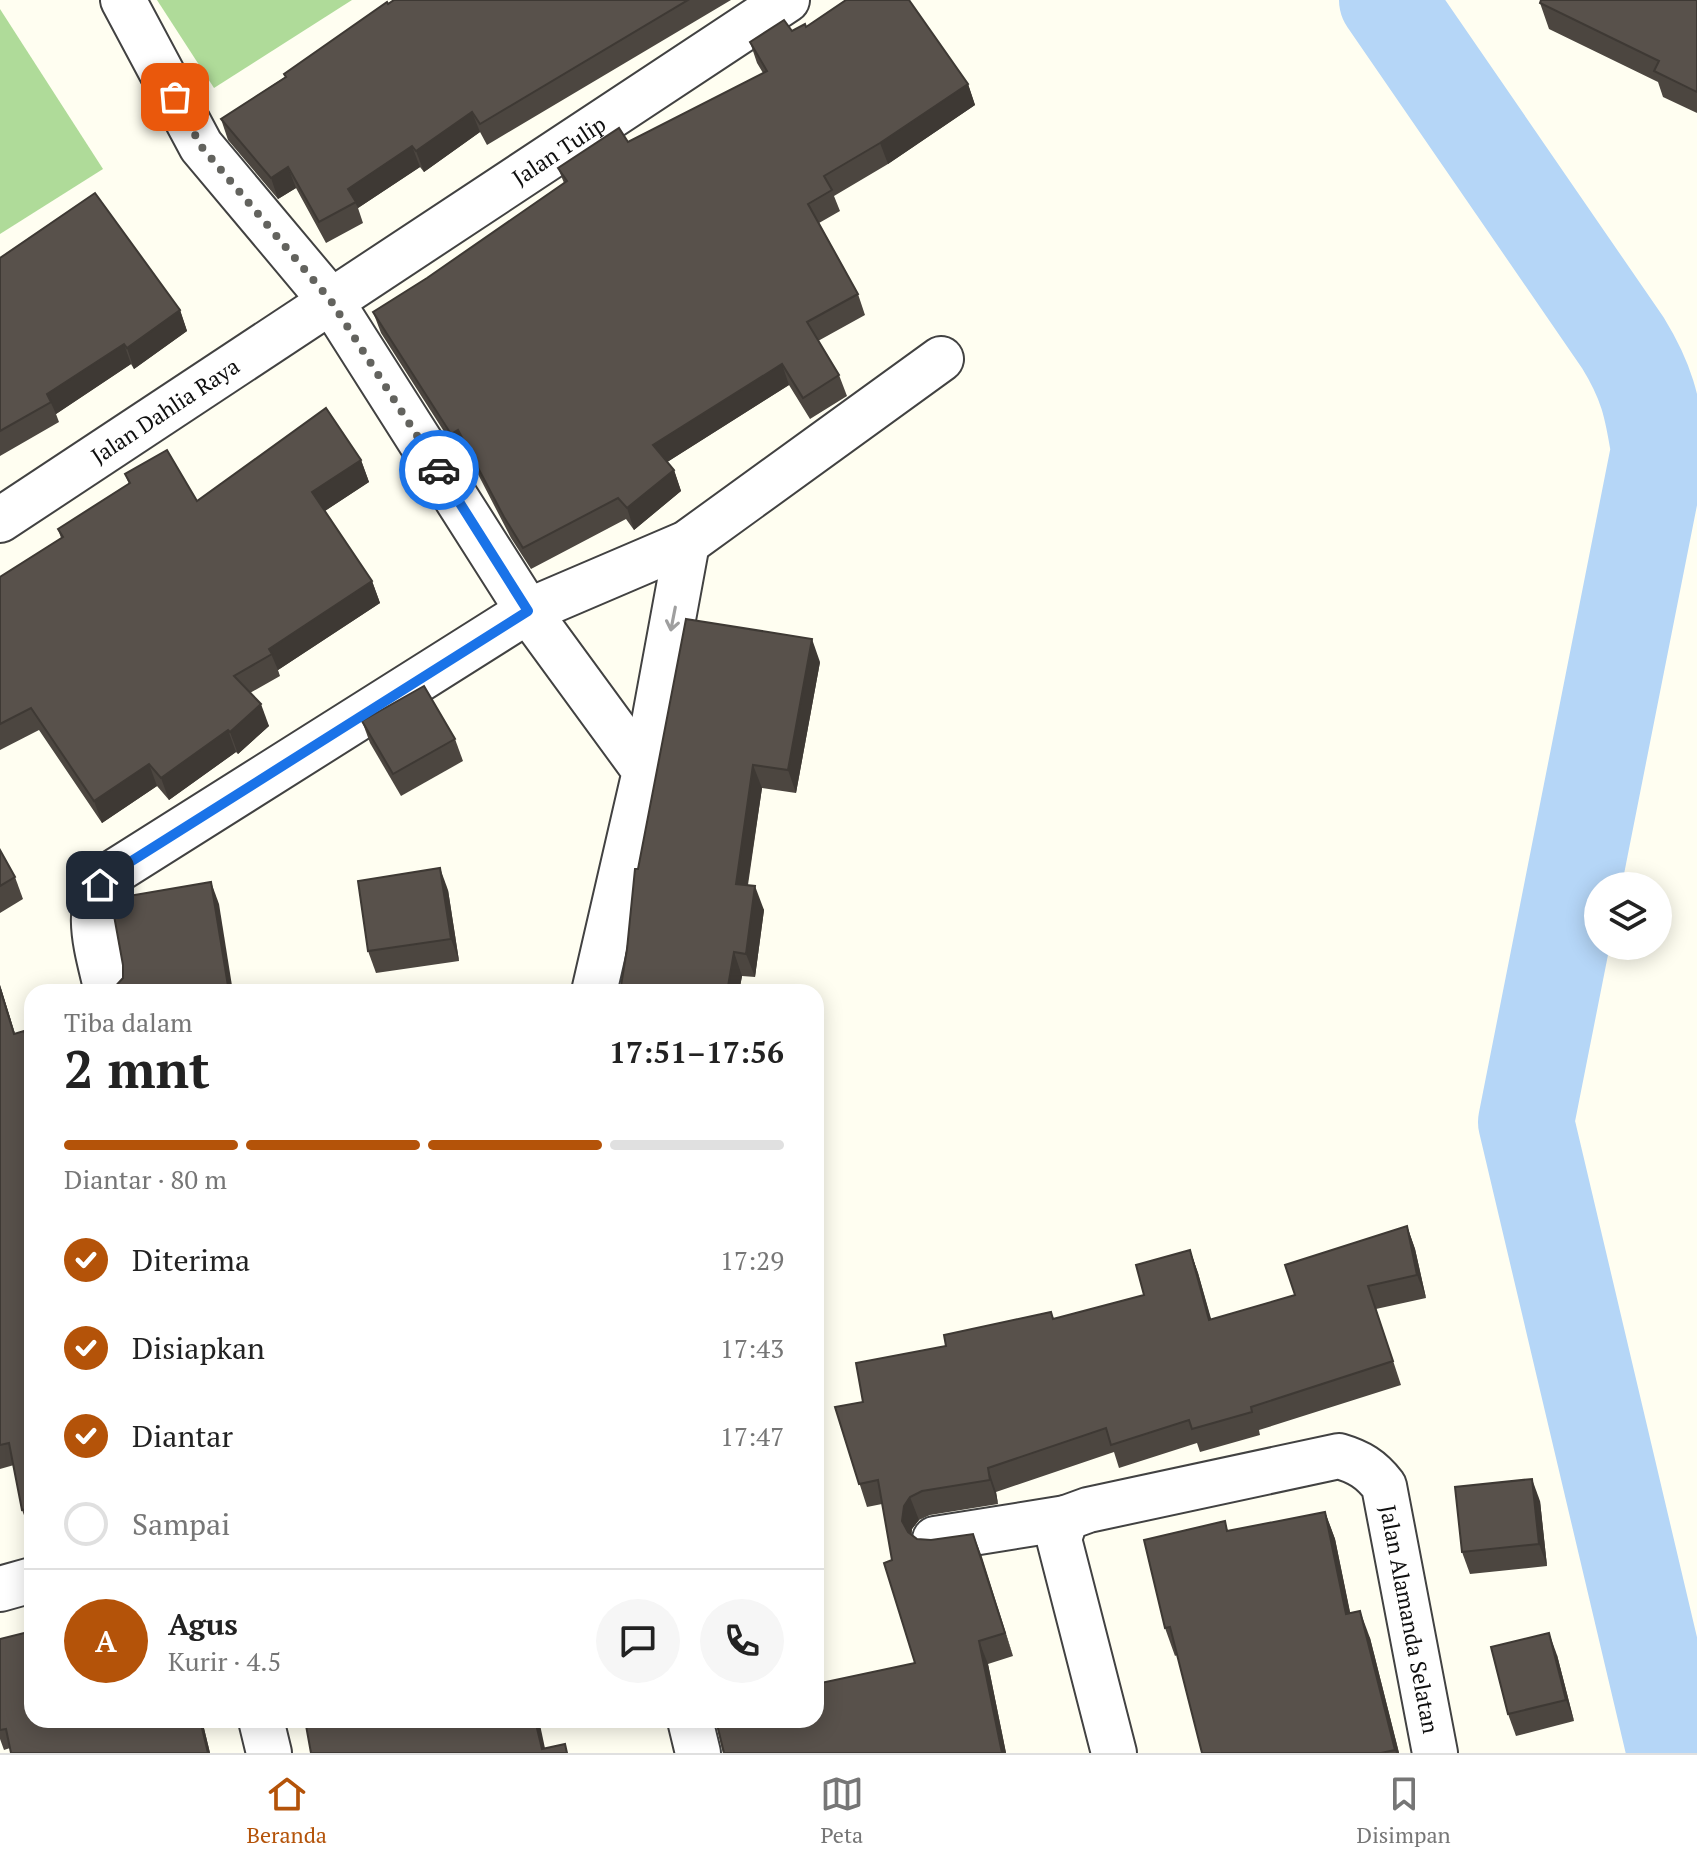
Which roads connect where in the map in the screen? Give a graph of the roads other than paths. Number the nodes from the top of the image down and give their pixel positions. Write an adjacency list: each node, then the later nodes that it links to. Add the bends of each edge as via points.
1 (123, 0): 3 (street, via 201,146)
2 (787, 0): 3 (street, Jalan Tulip)
3 (331, 301): 5 (street, Jalan Dahlia Raya); 7 (street)
4 (941, 359): 6 (street)
5 (0, 520)
6 (687, 543): 7 (street); 8 (street, one-way to 8)
7 (528, 611): 8 (street); 9 (street, via 111,874 100,885 92,918)
8 (645, 771): 10 (street)
9 (105, 984)
10 (596, 984)
11 (1066, 1518): 12 (street); 19 (street, via 1059,1539); 20 (street, Jalan Alamanda Selatan, via 1339,1456 1373,1471 1384,1486)
12 (935, 1539)
13 (24, 1582): 14 (street)
14 (0, 1589)
15 (263, 1728): 17 (street)
16 (692, 1728): 18 (street)
17 (269, 1753)
18 (698, 1753)
19 (1114, 1753)
20 (1435, 1753)

